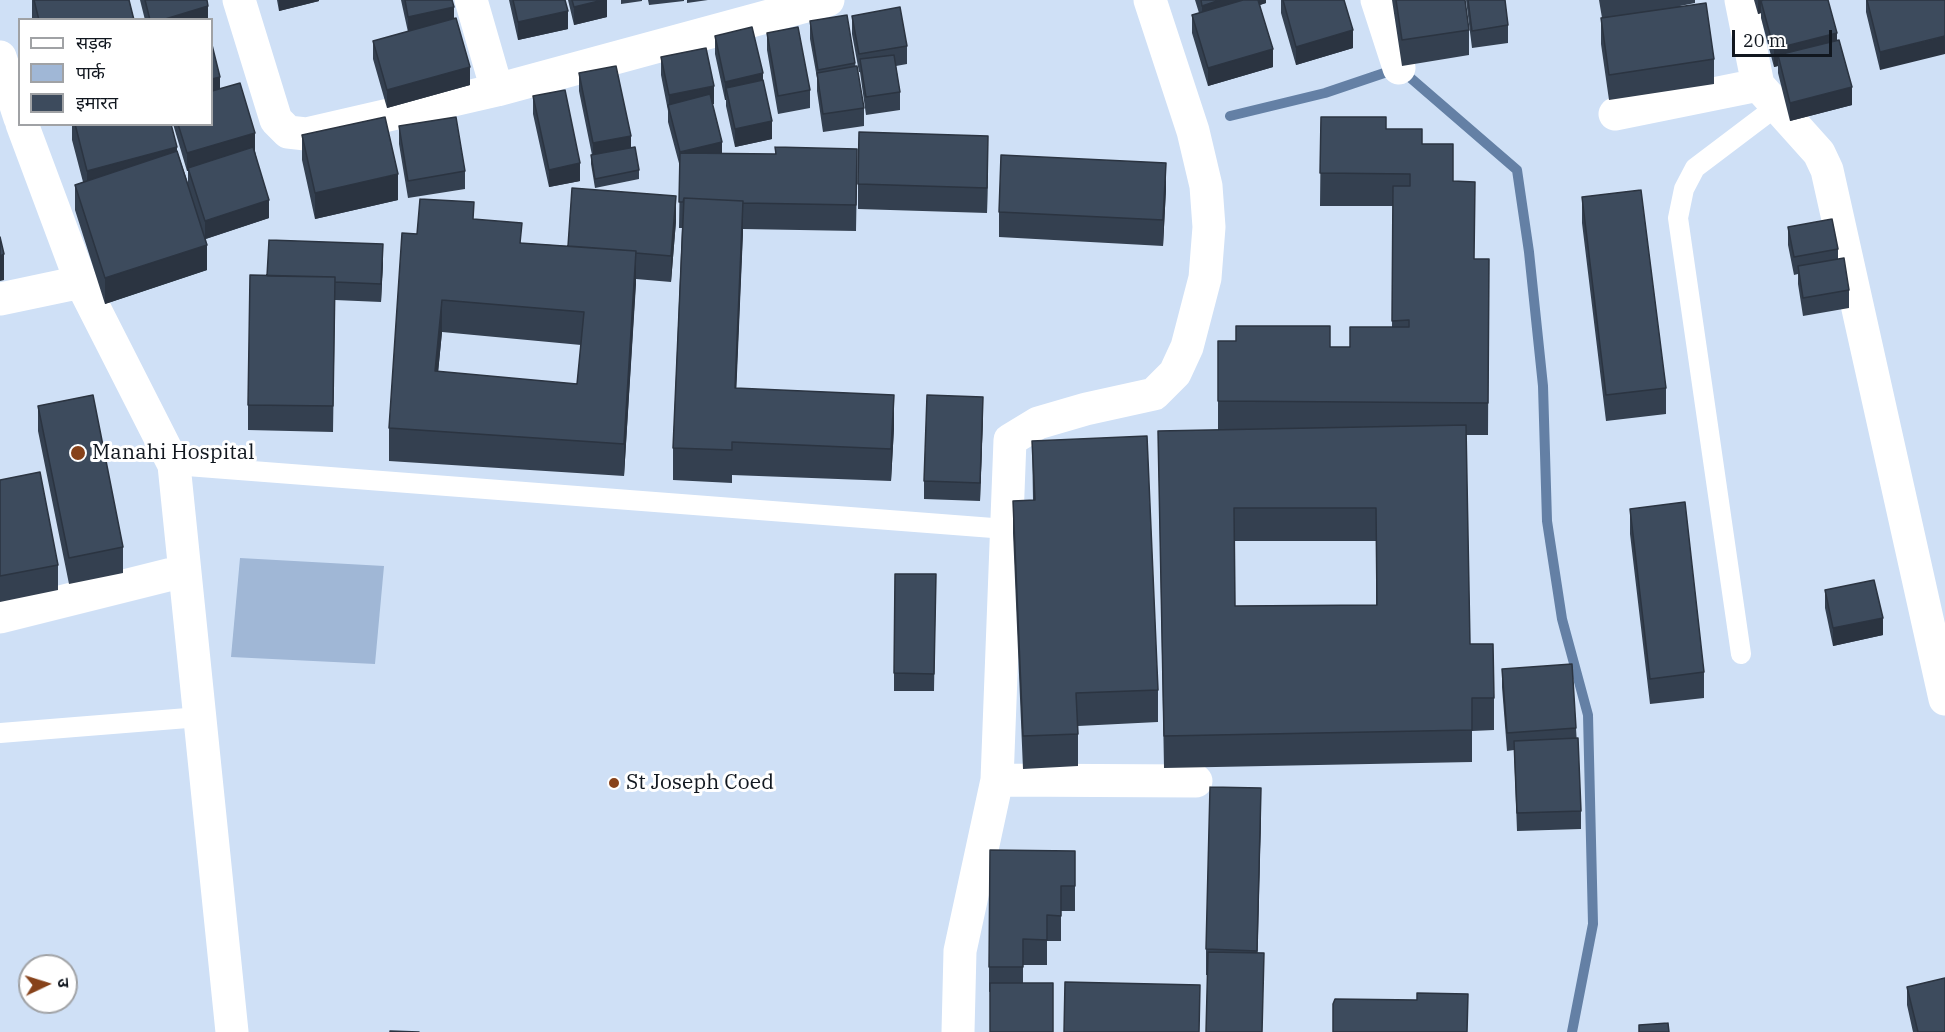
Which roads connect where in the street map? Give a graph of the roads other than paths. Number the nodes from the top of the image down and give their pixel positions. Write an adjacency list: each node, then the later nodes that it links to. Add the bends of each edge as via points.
1 (239, 0): 9 (street, via 276,120 288,132 306,134)
2 (471, 0): 9 (street)
3 (828, 0): 9 (street)
4 (1150, 0): 16 (street, via 1193,131 1206,186 1209,227 1205,278 1187,347 1175,373 1154,394 1038,423 1010,440)
5 (1377, 0): 8 (street)
6 (1740, 0): 10 (street)
7 (0, 57): 12 (street)
8 (1399, 68)
9 (497, 90)
10 (1768, 95): 11 (street); 19 (lane, via 1695,168 1684,189 1678,218); 20 (street, via 1819,153 1827,171)
11 (1615, 114)
12 (15, 119): 13 (street)
13 (81, 282): 14 (street); 15 (street)
14 (0, 299)
15 (174, 465): 16 (lane); 17 (street)
16 (1006, 529): 23 (street)
17 (184, 571): 18 (street); 21 (street)
18 (0, 617)
19 (1742, 654)
20 (1945, 699)
21 (200, 717): 22 (lane); 25 (street)
22 (0, 733)
23 (997, 780): 24 (street); 26 (street, via 960,951)
24 (1196, 781)
25 (232, 1032)
26 (958, 1032)

